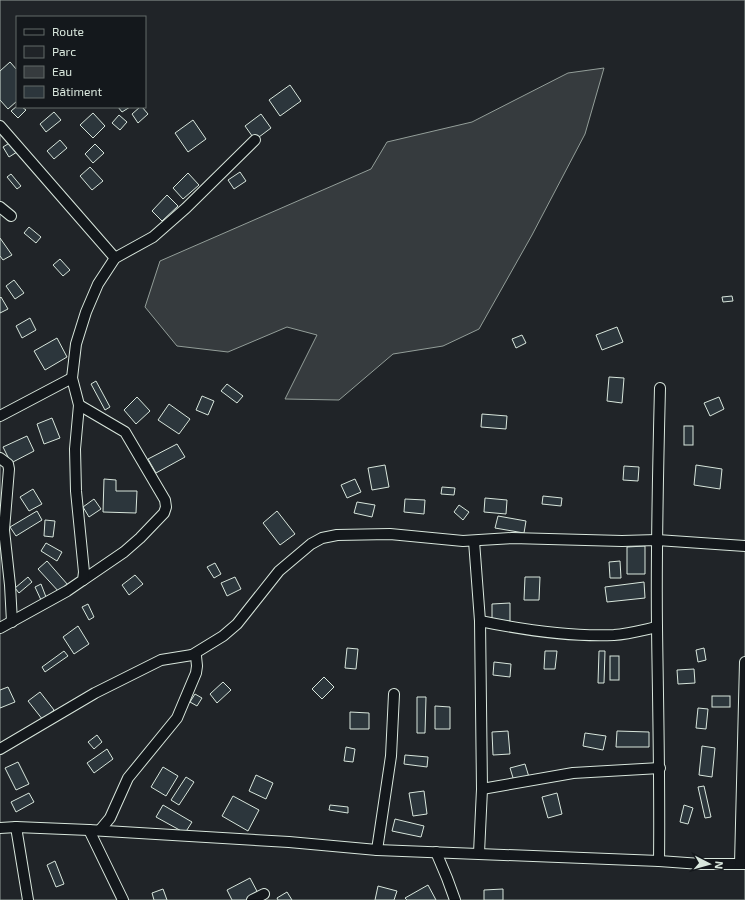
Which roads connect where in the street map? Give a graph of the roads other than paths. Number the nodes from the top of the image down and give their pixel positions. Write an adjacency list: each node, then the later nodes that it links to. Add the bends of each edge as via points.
1 (0, 126): 5 (street)
2 (255, 140): 5 (street, via 153,237)
3 (0, 207): 4 (street)
4 (11, 216)
5 (115, 258): 6 (street, via 98,284 86,312 76,344)
6 (72, 378): 8 (street); 9 (street)
7 (660, 388): 11 (street)
8 (79, 405): 14 (street, via 75,449 76,484); 14 (street, via 126,432 166,506 164,513 140,538)
9 (0, 416)
10 (0, 458): 16 (street, via 8,464 9,469 4,530)
11 (657, 540): 12 (street, via 512,538); 13 (street); 17 (street)
12 (474, 541): 15 (street); 19 (street, via 390,534 337,535 322,538 279,571 237,624)
13 (745, 546)
14 (84, 580): 16 (street)
15 (480, 621): 17 (street, via 519,629 578,635 616,635); 24 (street)
16 (12, 622): 18 (street)
17 (657, 627): 23 (street)
18 (0, 628)
19 (192, 656): 22 (street, via 160,660); 28 (street, via 196,656 196,673 178,718 128,778 112,814)
20 (745, 662): 33 (street)
21 (394, 694): 29 (street, via 391,756)
22 (0, 749)
23 (660, 768): 24 (street, via 573,773); 32 (street)
24 (482, 789): 31 (street)
25 (16, 827): 26 (street); 27 (street); 35 (street)
26 (0, 828)
27 (89, 830): 28 (street); 36 (street)
28 (100, 830): 29 (street)
29 (377, 850): 30 (street)
30 (436, 852): 31 (street); 38 (street)
31 (479, 853): 32 (street)
32 (659, 860): 33 (street, via 700,864)
33 (743, 864)
34 (264, 894): 37 (street)
35 (28, 900)
36 (123, 900)
37 (252, 900)
38 (455, 900)

